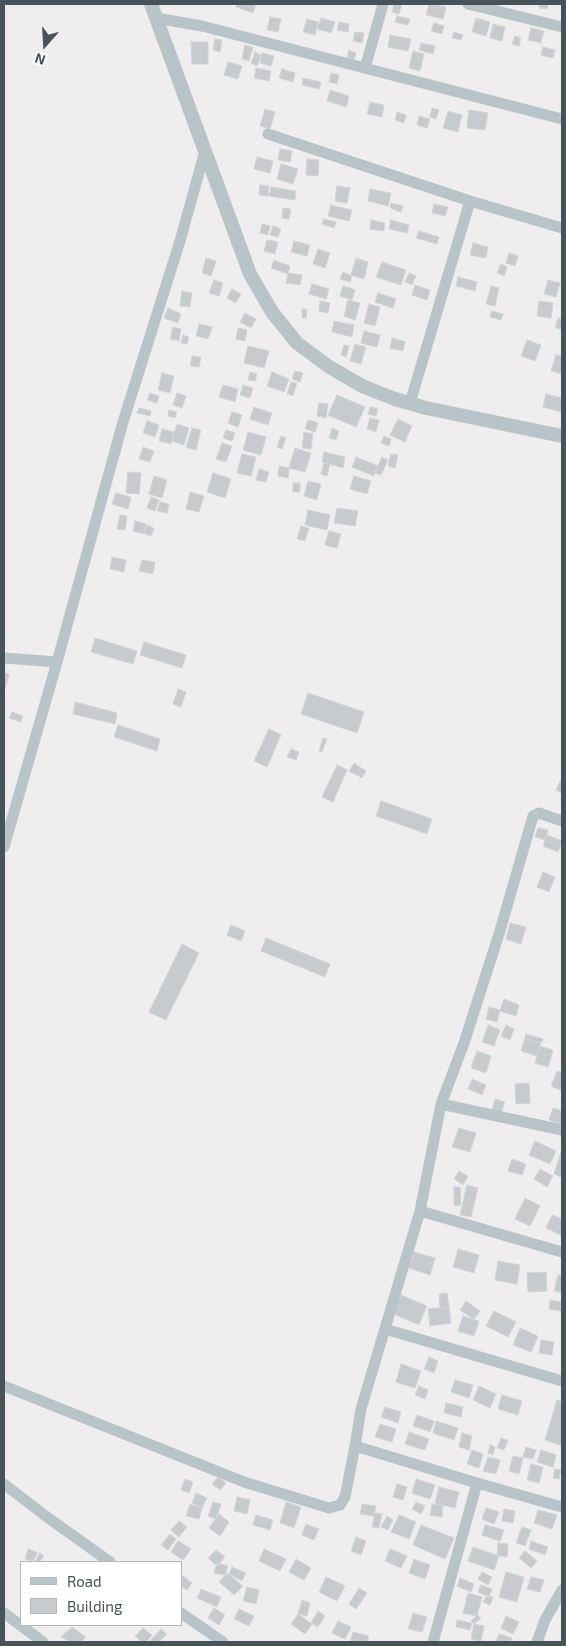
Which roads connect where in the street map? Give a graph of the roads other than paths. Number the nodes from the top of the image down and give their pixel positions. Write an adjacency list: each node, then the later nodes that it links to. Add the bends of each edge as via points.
1 (151, 4): 4 (street)
2 (383, 4): 6 (street)
3 (468, 4): 5 (street)
4 (156, 18): 6 (street, via 202,26); 9 (street)
5 (562, 27)
6 (365, 68): 7 (street)
7 (562, 120)
8 (268, 134): 10 (street)
9 (205, 151): 12 (street, via 250,274 272,312 292,337 328,366 362,386); 15 (street)
10 (470, 201): 11 (street); 12 (street)
11 (562, 228)
12 (410, 404): 13 (street)
13 (562, 436)
14 (4, 658): 15 (street)
15 (57, 662): 17 (street)
16 (562, 821): 18 (street, via 538,813 533,816 499,934)
17 (4, 847)
18 (441, 1104): 19 (street); 20 (street)
19 (562, 1130)
20 (420, 1211): 21 (street); 22 (street)
21 (562, 1252)
22 (385, 1329): 23 (street); 25 (street)
23 (562, 1381)
24 (4, 1386): 25 (street, via 244,1482 329,1508 340,1505 345,1497)
25 (354, 1446): 26 (street)
26 (477, 1483): 28 (street); 37 (street)
27 (4, 1484): 29 (street)
28 (562, 1507)
29 (109, 1561)
30 (562, 1590): 38 (street)
31 (4, 1613): 33 (street)
32 (182, 1613): 36 (street)
33 (20, 1625)
34 (21, 1626): 35 (street)
35 (43, 1642)
36 (223, 1642)
37 (433, 1642)
38 (537, 1642)

